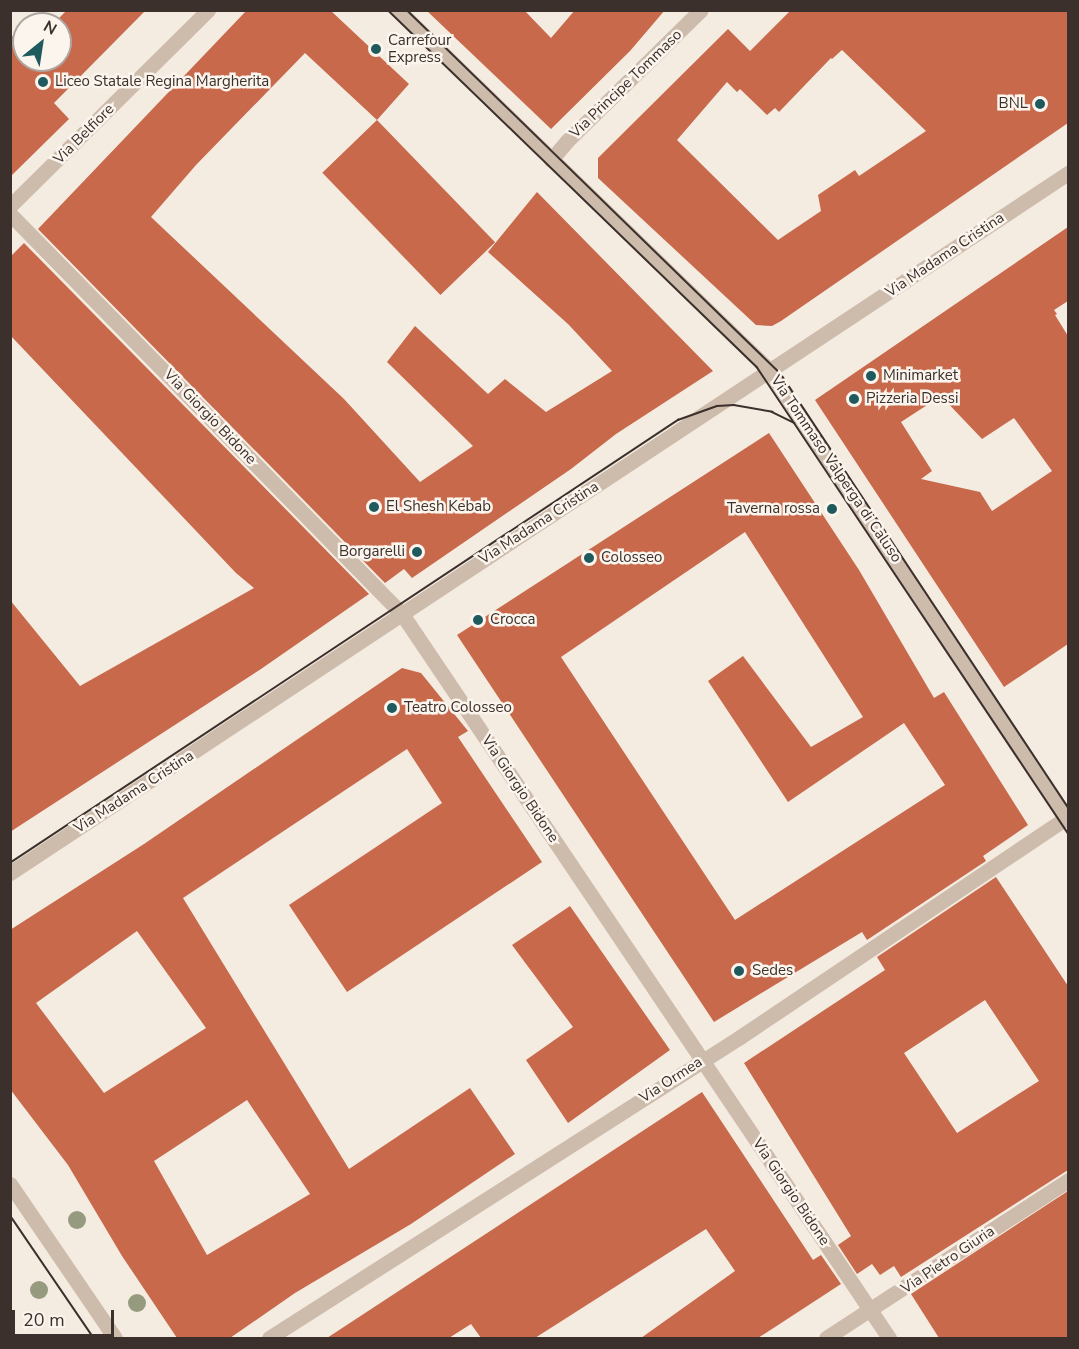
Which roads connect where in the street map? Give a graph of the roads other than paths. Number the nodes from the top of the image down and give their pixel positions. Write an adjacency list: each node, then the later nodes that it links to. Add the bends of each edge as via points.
1 (208, 10): 6 (street, Via Belfiore)
2 (398, 10): 4 (street, Via Tommaso Valperga di Caluso)
3 (701, 10): 4 (street, Via Principe Tommaso)
4 (551, 160): 8 (street, Via Tommaso Valperga di Caluso)
5 (1068, 173): 8 (street, Via Madama Cristina)
6 (10, 206)
7 (10, 214): 9 (street, Via Giorgio Bidone)
8 (770, 371): 9 (street, Via Madama Cristina); 10 (street, Via Tommaso Valperga di Caluso)
9 (402, 614): 11 (street, Via Madama Cristina); 12 (street, Via Giorgio Bidone)
10 (1068, 818): 12 (street, Via Ormea)
11 (10, 873)
12 (702, 1059): 15 (street, Via Giorgio Bidone); 17 (street, Via Ormea)
13 (1068, 1180): 15 (street, Via Pietro Giuria)
14 (10, 1184): 16 (street)
15 (872, 1310): 18 (street, Via Pietro Giuria); 19 (street, Via Giorgio Bidone)
16 (115, 1338)
17 (269, 1338)
18 (826, 1338)
19 (889, 1338)

